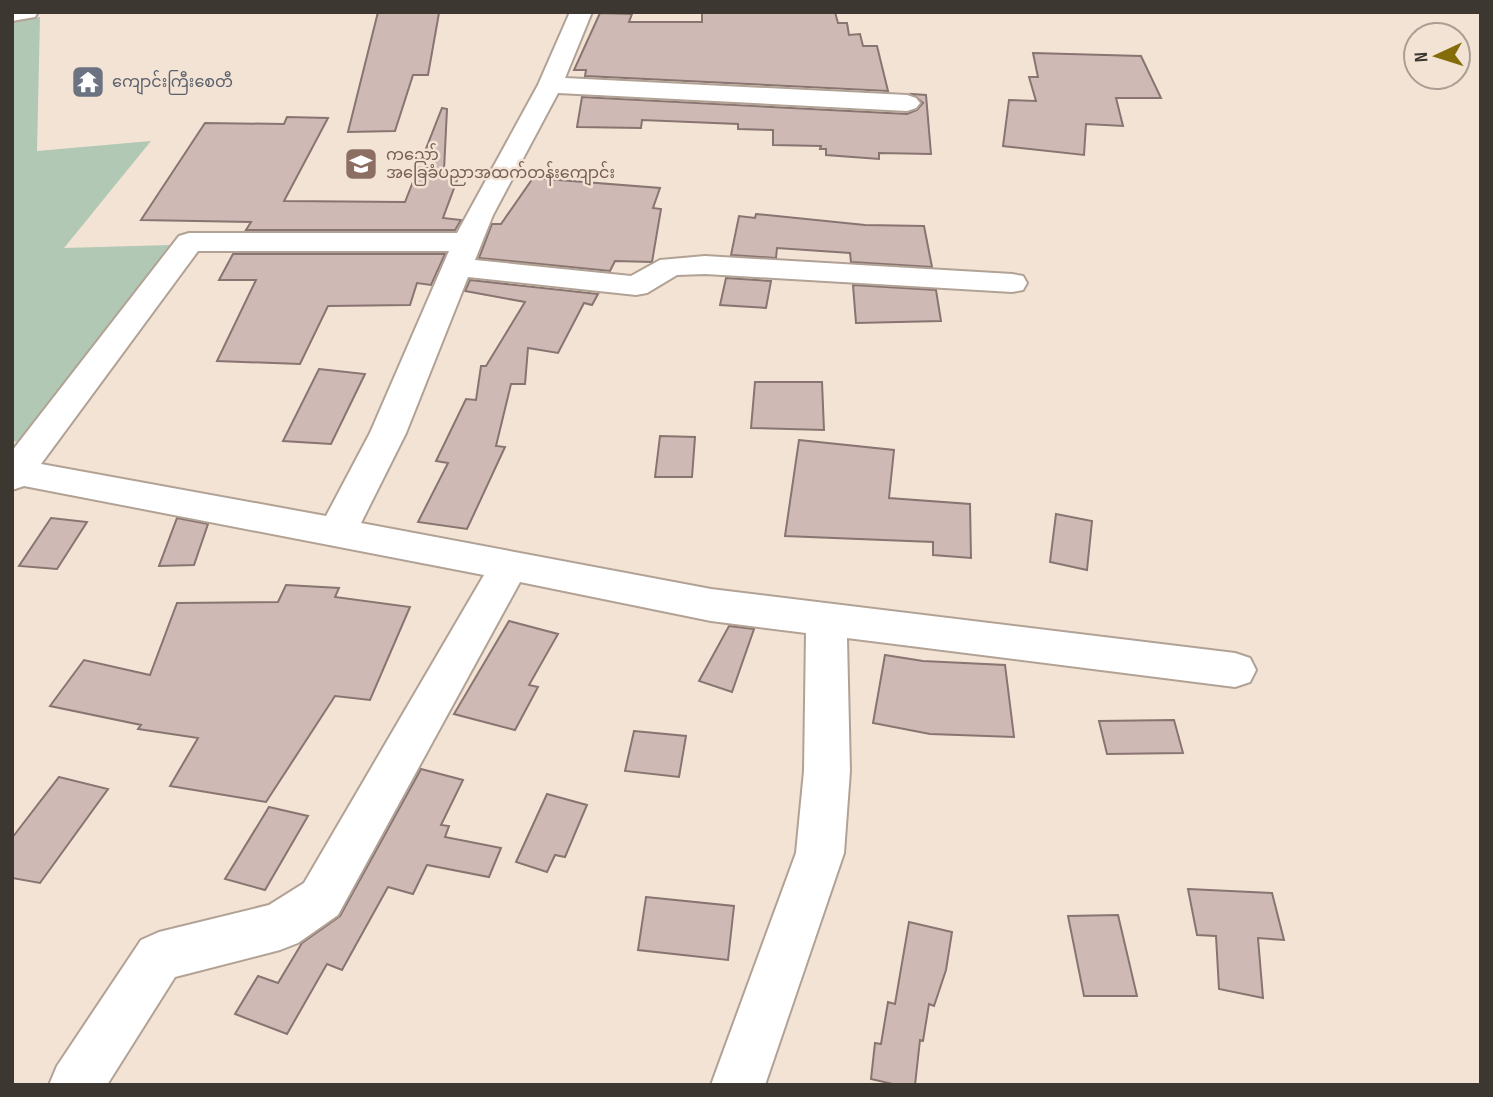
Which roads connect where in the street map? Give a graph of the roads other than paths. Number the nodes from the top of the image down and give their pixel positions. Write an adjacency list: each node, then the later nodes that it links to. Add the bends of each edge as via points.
1 (27, 12): 3 (street)
2 (581, 12): 4 (street)
3 (12, 14)
4 (551, 85): 5 (street); 6 (street)
5 (907, 103)
6 (461, 255): 7 (street, via 636,286 671,266 705,265); 8 (street, via 189,242); 9 (street, via 388,433)
7 (1012, 284)
8 (13, 473): 9 (street)
9 (337, 532): 10 (street)
10 (509, 566): 11 (street, via 711,606); 13 (street, via 321,899 280,926 159,957)
11 (826, 620): 12 (street); 14 (street, via 827,771 820,853)
12 (1235, 670)
13 (76, 1085)
14 (738, 1085)

